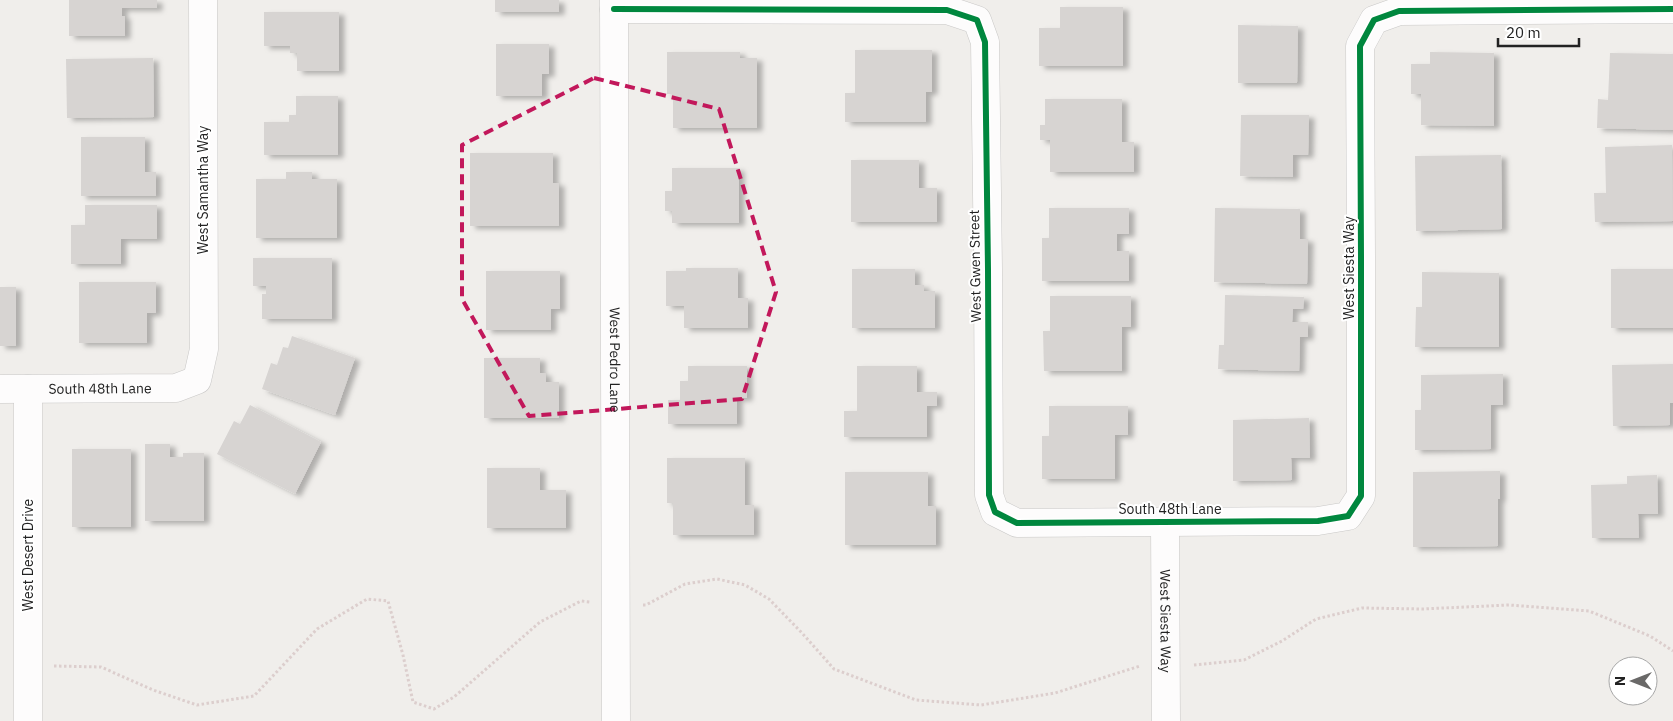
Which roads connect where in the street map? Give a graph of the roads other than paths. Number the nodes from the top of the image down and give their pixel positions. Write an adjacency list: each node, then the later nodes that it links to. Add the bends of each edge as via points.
1 (203, 0): 4 (street, West Samantha Way, via 204,348)
2 (614, 4): 7 (street, West Gwen Street, via 948,10 977,20 985,42 989,495); 11 (street, West Pedro Lane)
3 (1673, 9): 8 (street, West Siesta Way, via 1399,11 1374,20 1360,46 1361,496)
4 (197, 380): 6 (street, South 48th Lane, via 176,388)
5 (0, 389): 6 (street, South 48th Lane)
6 (28, 389): 10 (street, West Desert Drive)
7 (995, 512): 9 (street, South 48th Lane, via 1017,523)
8 (1348, 516): 9 (street, South 48th Lane, via 1318,521)
9 (1165, 522): 12 (street, West Siesta Way)
10 (28, 721)
11 (616, 721)
12 (1166, 721)

